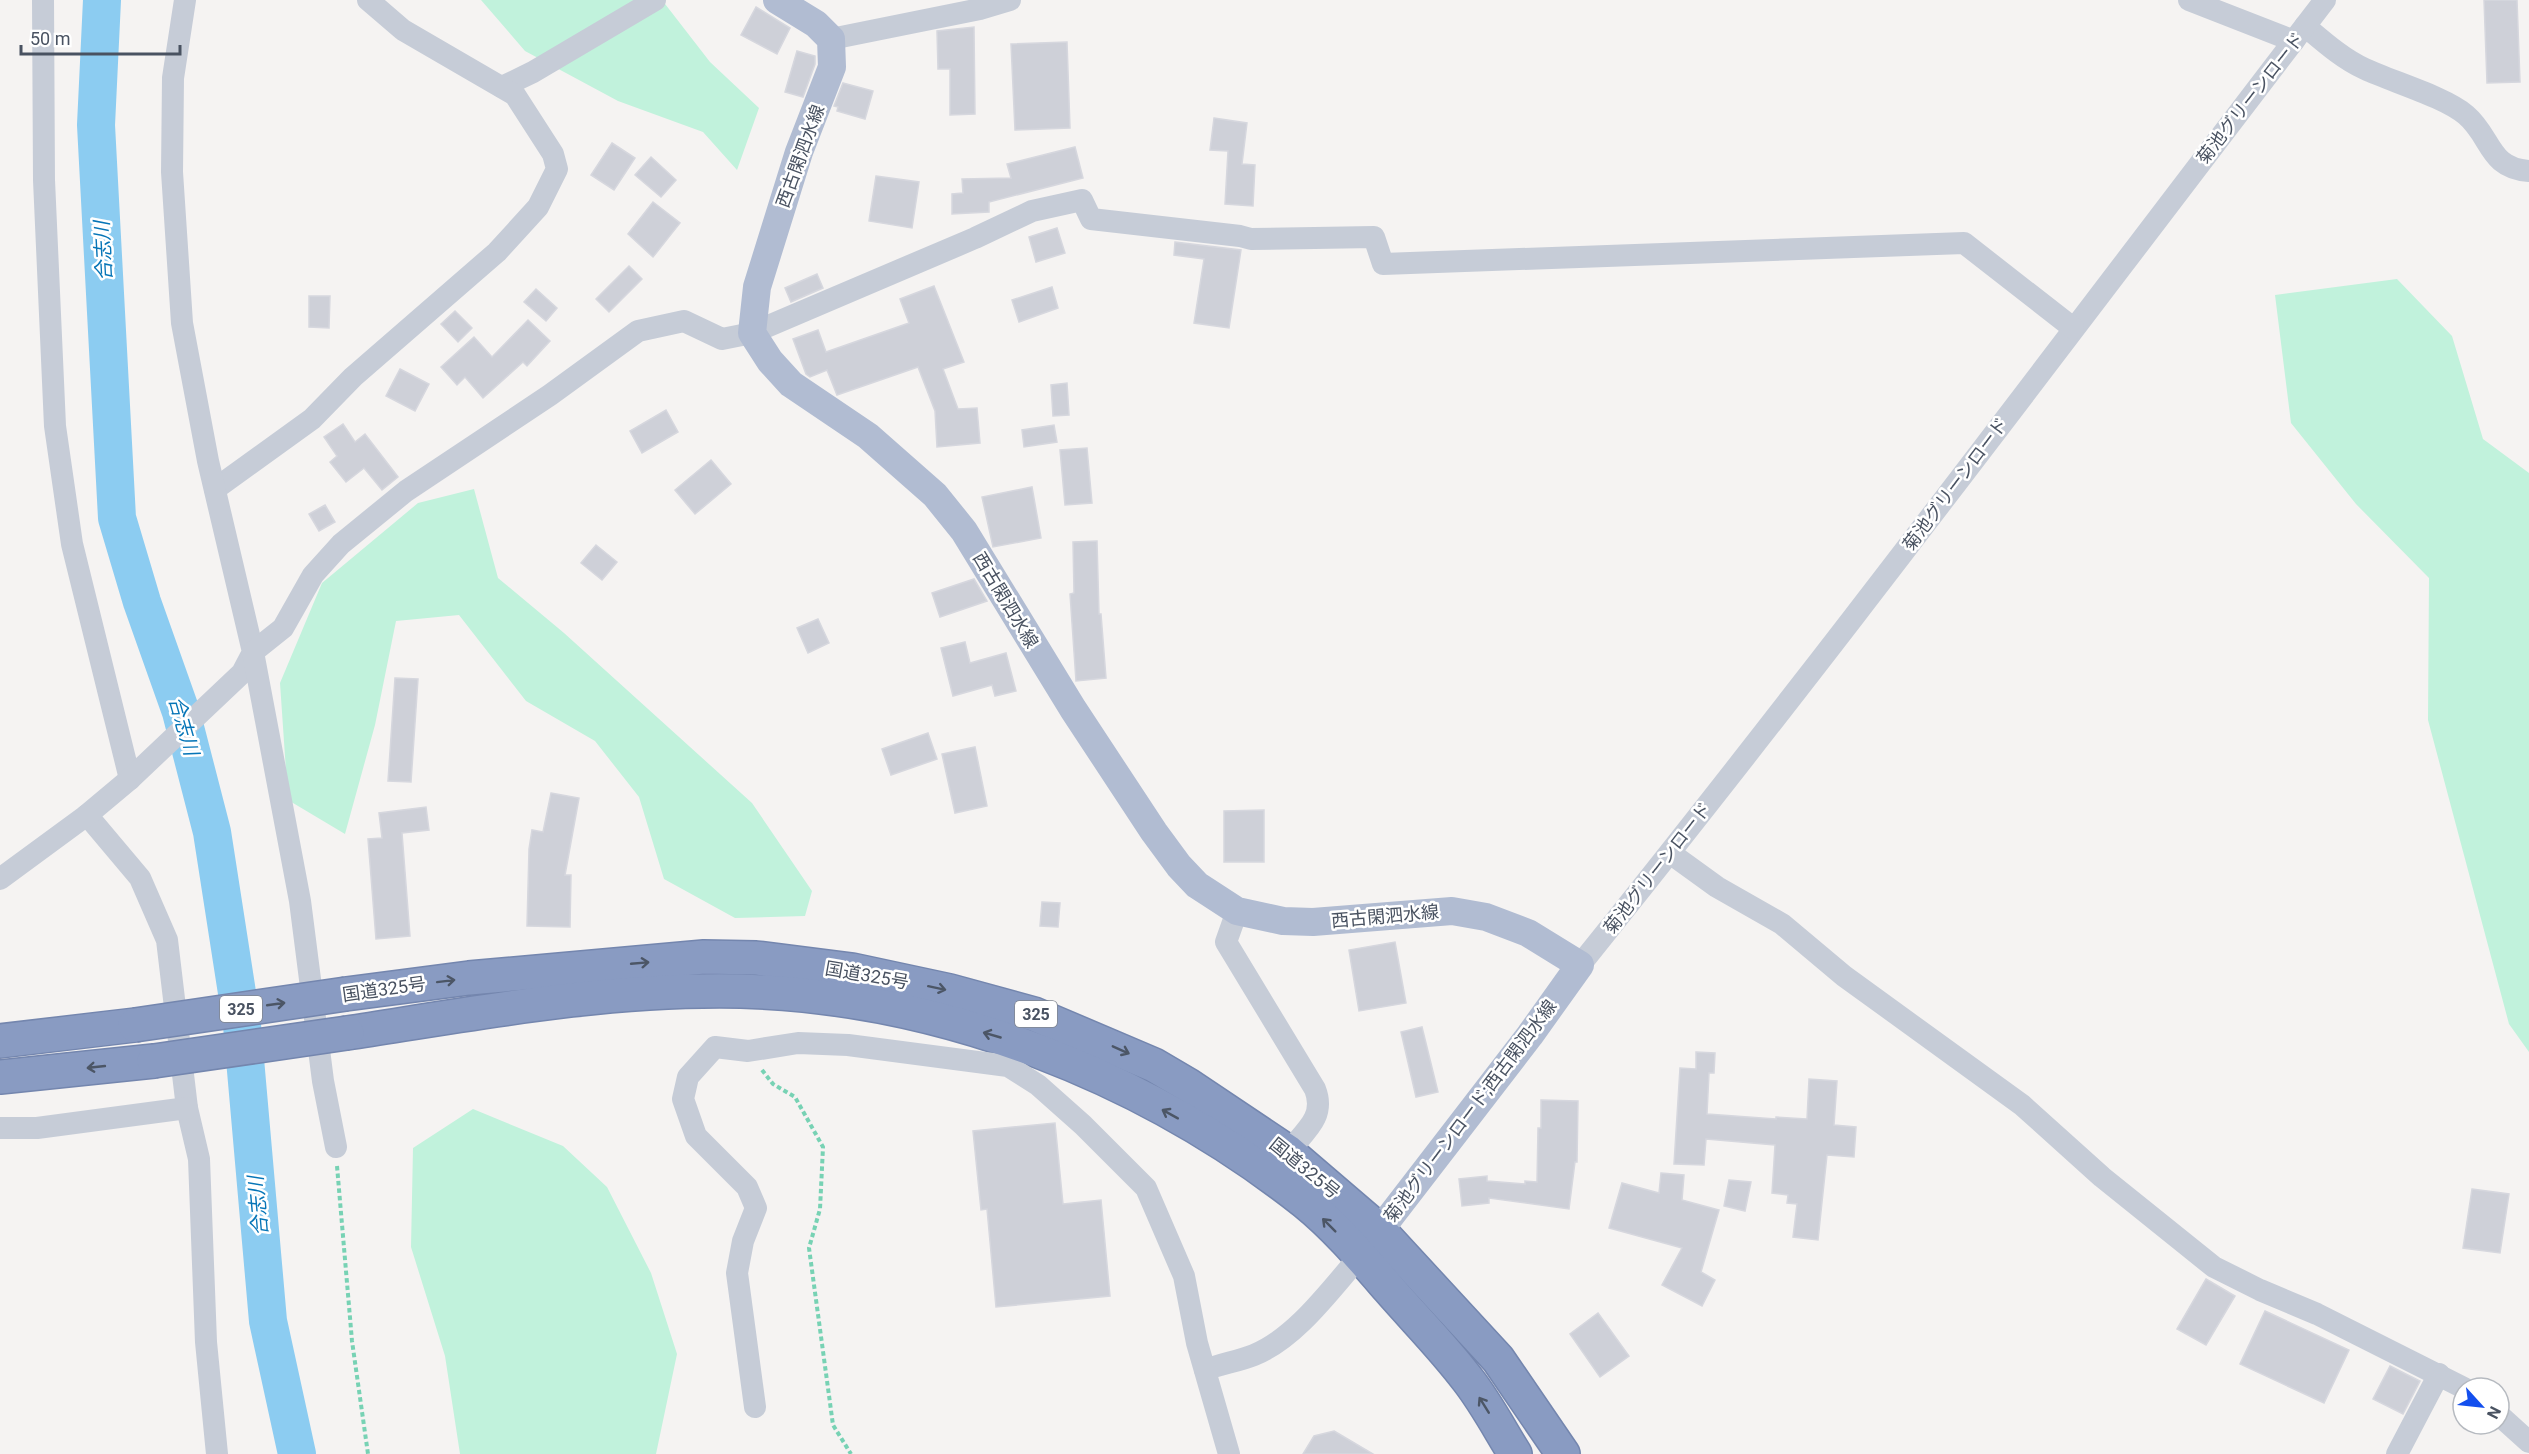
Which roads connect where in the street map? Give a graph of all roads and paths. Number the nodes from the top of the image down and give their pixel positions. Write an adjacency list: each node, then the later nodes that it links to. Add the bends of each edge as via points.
1 (43, 0): 17 (street, via 44,180 55,426 72,544)
2 (185, 0): 15 (street, via 174,78 172,172 182,323)
3 (368, 0): 11 (street, via 403,30)
4 (655, 0): 11 (street)
5 (777, 0): 10 (main road, via 816,24)
6 (1010, 0): 10 (street)
7 (2189, 0): 9 (street)
8 (2325, 0): 9 (street, 菊池グリーンロード)
9 (2300, 34): 12 (street, via 2363,68 2452,106 2467,116 2489,149 2508,167); 13 (street, 菊池グリーンロード)
10 (831, 39): 14 (main road, 西古閑泗水線, via 832,67 799,152 757,287)
11 (502, 87): 15 (street, via 515,94 553,154 557,169 538,207 496,252 353,377 312,419)
12 (2529, 171)
13 (2073, 328): 14 (street, via 1964,243 1383,264 1374,237 1251,239 1091,219 1082,200 1032,211); 19 (street, 菊池グリーンロード)
14 (752, 333): 16 (street, via 722,339 684,321 638,331 356,531 313,574 283,628); 21 (main road, 西古閑泗水線, via 791,384 868,435 935,495 964,531 1154,832 1197,885)
15 (215, 489): 16 (street)
16 (254, 652): 17 (street, via 242,673); 28 (street, via 300,900 323,1081)
17 (137, 773): 18 (street)
18 (87, 815): 20 (street); 26 (street, via 140,878 166,940)
19 (1670, 853): 22 (street, 菊池グリーンロード); 33 (street, via 1717,887 1782,924 1844,976 2022,1105 2102,1177 2214,1267)
20 (0, 879)
21 (1237, 912): 22 (main road, 西古閑泗水線, via 1313,922 1452,911 1486,917 1528,933); 29 (street, via 1226,942 1320,1102 1317,1115)
22 (1580, 965): 30 (main road, 菊池グリーンロード;西古閑泗水線)
23 (0, 1041): 29 (highway, 国道325号 / 325, one-way to 29, bridge, via 469,978 704,957 756,958 852,970 1034,1014 1154,1065)
24 (748, 1051): 32 (street, via 798,1043 848,1045 1008,1066 1038,1084 1146,1188 1184,1276); 35 (street, via 715,1047 688,1077 683,1100 696,1136 747,1187 756,1208 743,1241 737,1273); 40 (path, via 773,1084 795,1097 823,1148 820,1209 809,1248 833,1425)
25 (0, 1077): 31 (highway, 国道325号 / 325, one-way to 25, bridge, via 1307,1204 1171,1113 1068,1063 1006,1039 938,1019 837,998 742,991 652,992 511,1007 154,1061)
26 (187, 1108): 27 (street, via 37,1128); 38 (street, via 199,1159 206,1342)
27 (0, 1128)
28 (336, 1147): 39 (path, via 352,1341)
29 (1288, 1152): 30 (highway, 国道325号 / 325)
30 (1379, 1230): 31 (main road, 菊池グリーンロード;西古閑泗水線); 43 (highway, 国道325号 / 325, via 1498,1359)
31 (1360, 1256): 32 (street, via 1312,1311 1276,1343 1255,1355); 42 (highway, 国道325号 / 325, one-way to 31, via 1469,1381)
32 (1205, 1370): 41 (street)
33 (2439, 1374): 34 (street); 44 (street)
34 (2451, 1381)
35 (756, 1407)
36 (2511, 1426): 37 (street)
37 (2529, 1442)
38 (217, 1454)
39 (368, 1454)
40 (851, 1454)
41 (1229, 1454)
42 (1515, 1454)
43 (1563, 1454)
44 (2397, 1454)

